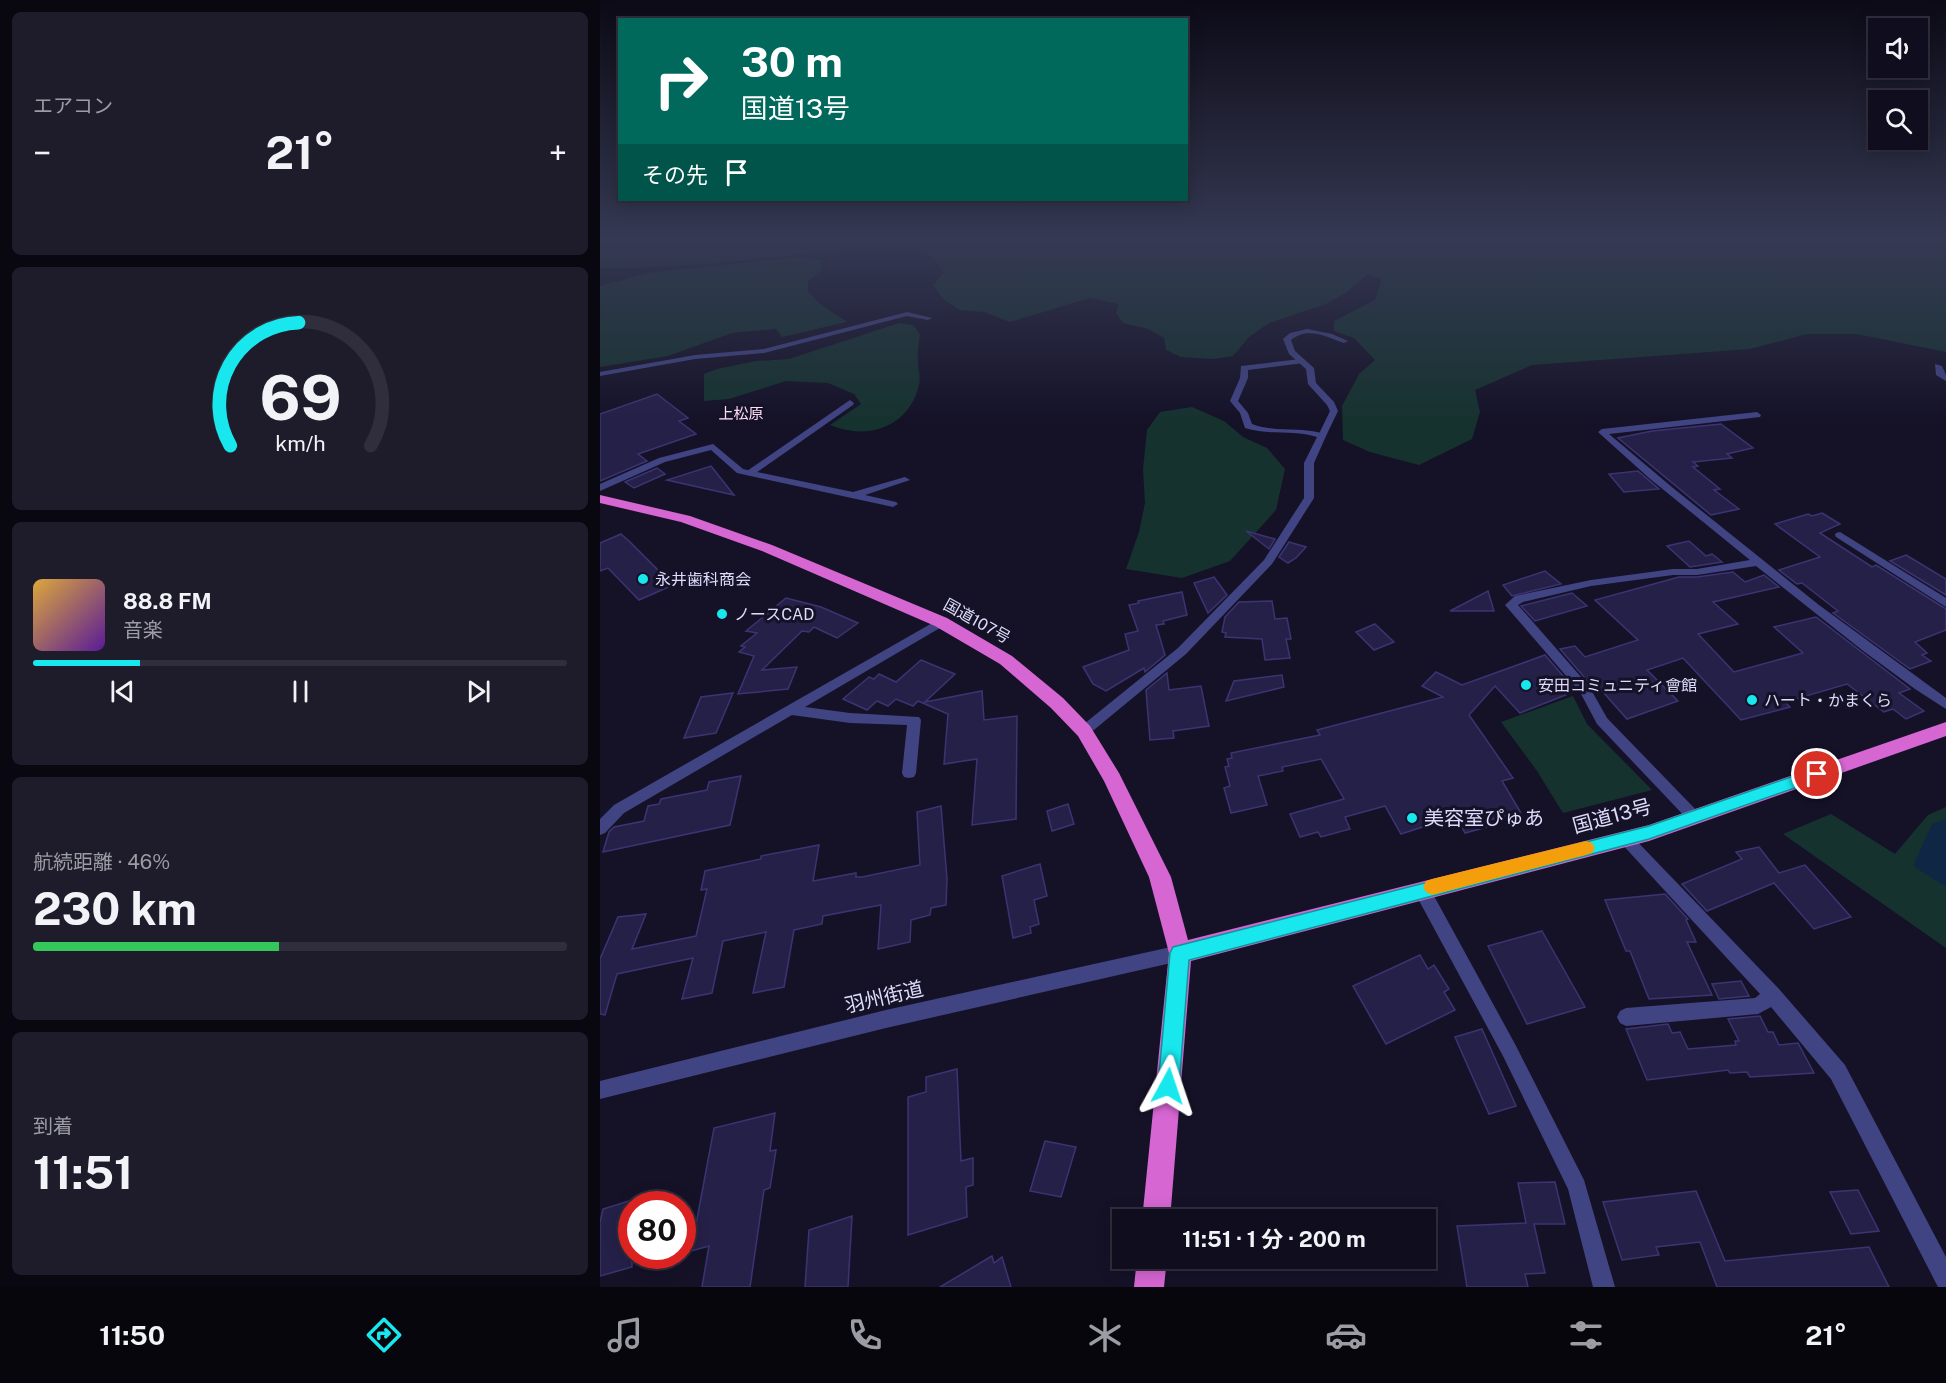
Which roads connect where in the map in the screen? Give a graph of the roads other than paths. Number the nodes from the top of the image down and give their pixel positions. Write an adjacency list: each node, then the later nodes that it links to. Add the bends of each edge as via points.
1 (928, 318): 5 (street, via 907,314 764,351 696,357)
2 (1344, 341): 3 (street, via 1316,332 1292,334 1287,347)
3 (1301, 361): 9 (street, via 1310,368 1312,384 1334,411); 9 (street, via 1244,368 1234,401 1248,426 1259,431 1312,431)
4 (1938, 366): 6 (street, via 1940,375)
5 (600, 374)
6 (1946, 379)
7 (850, 403): 10 (street)
8 (1757, 415): 17 (street, via 1602,432)
9 (1322, 436): 23 (street, via 1309,463 1309,498 1268,562 1182,651)
10 (750, 473): 12 (street, via 740,471 713,447 662,460); 13 (street)
11 (905, 480): 13 (street)
12 (600, 488)
13 (853, 496): 15 (street)
14 (600, 499): 19 (highway, 国道107号, via 685,519 758,545)
15 (893, 504)
16 (1840, 535): 18 (street)
17 (1759, 562): 20 (street, via 1896,670); 25 (street, via 1591,583 1519,599 1511,605 1584,689 1602,721)
18 (1946, 603)
19 (941, 622): 21 (street); 23 (highway, 国道107号, via 1006,660)
20 (1946, 704)
21 (792, 710): 24 (street, via 850,718 914,720); 26 (street, via 619,810)
22 (1946, 729): 25 (highway, 国道13号)
23 (1084, 731): 29 (highway, 国道107号, via 1112,778 1160,877)
24 (909, 773)
25 (1694, 817): 27 (highway, 国道13号)
26 (600, 829)
27 (1625, 838): 28 (highway, 国道13号); 30 (street)
28 (1422, 890): 29 (highway, 国道13号); 37 (street, via 1509,1050 1577,1187)
29 (1180, 953): 32 (street, 羽州街道, via 886,1019); 33 (highway, 国道107号)
30 (1773, 995): 31 (street, via 1758,1006); 35 (street, via 1838,1071)
31 (1626, 1017)
32 (600, 1090)
33 (1157, 1209)
34 (1151, 1269): 36 (highway)
35 (1946, 1279)
36 (1149, 1287)
37 (1604, 1287)

